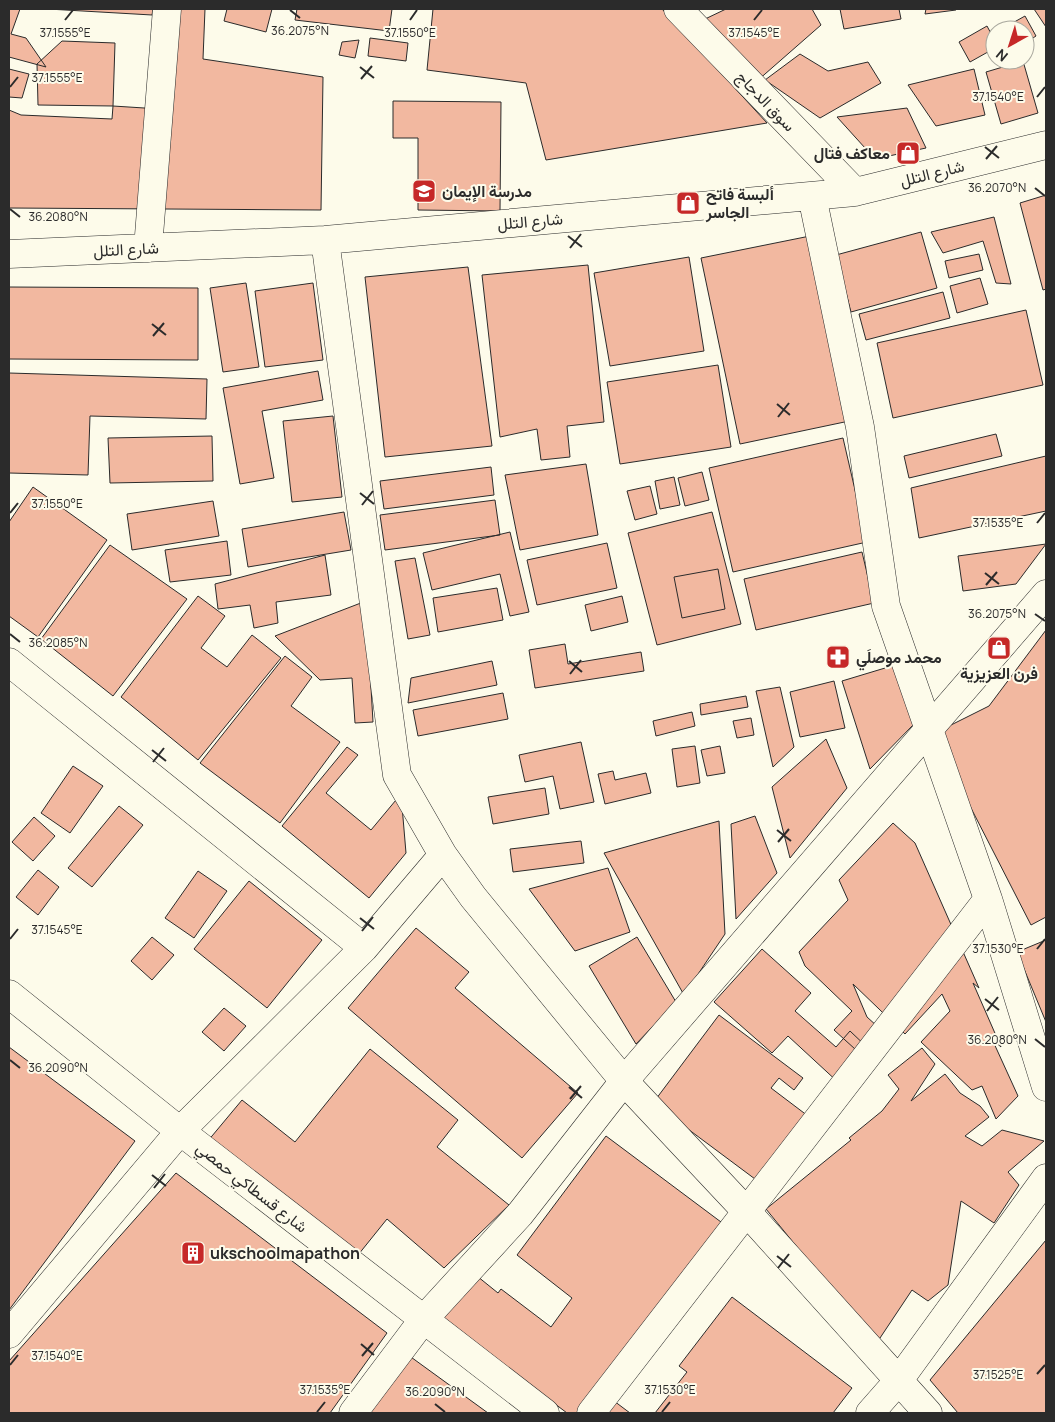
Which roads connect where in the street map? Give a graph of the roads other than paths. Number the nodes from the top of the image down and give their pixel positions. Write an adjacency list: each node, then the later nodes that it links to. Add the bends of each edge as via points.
1 (167, 9): 7 (street)
2 (678, 9): 4 (street, سوق الدجاج)
3 (1046, 145): 4 (street, شارع التلل)
4 (855, 192): 5 (street, شارع التلل)
5 (812, 196): 6 (street, شارع التلل); 11 (street, via 860,427 886,606)
6 (325, 240): 7 (street, شارع التلل); 12 (street, via 397,775)
7 (148, 248): 8 (street, شارع التلل)
8 (9, 254)
9 (1046, 594): 11 (street)
10 (9, 662): 14 (street)
11 (929, 728): 13 (street); 16 (street)
12 (444, 855): 14 (street); 16 (street, via 473,897)
13 (988, 899): 17 (street); 20 (street)
14 (364, 948): 18 (street)
15 (9, 994): 18 (street, شارع قسطاكي حمصي)
16 (624, 1080): 20 (street); 21 (street, via 520,1214)
17 (1046, 1087)
18 (180, 1131): 21 (street, شارع قسطاكي حمصي); 22 (street)
19 (1046, 1178): 23 (street)
20 (746, 1211): 23 (street); 26 (street)
21 (423, 1320): 24 (street); 25 (street, شارع قسطاكي حمصي)
22 (9, 1334)
23 (898, 1380): 27 (street); 28 (street)
24 (353, 1413)
25 (544, 1413)
26 (592, 1413)
27 (870, 1413)
28 (928, 1413)

